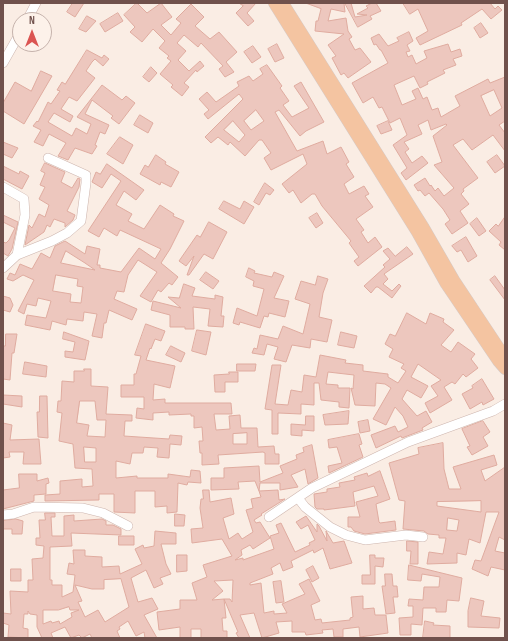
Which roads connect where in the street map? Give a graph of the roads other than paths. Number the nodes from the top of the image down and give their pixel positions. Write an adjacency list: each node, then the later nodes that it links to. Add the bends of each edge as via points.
1 (274, 3): 10 (main road, via 417,232 446,284)
2 (286, 4): 9 (main road, via 454,280)
3 (12, 47): 4 (street)
4 (3, 63)
5 (48, 158): 7 (street, via 86,175 81,221 52,241)
6 (3, 187): 7 (street, via 24,199 25,215)
7 (17, 255): 8 (street)
8 (3, 268)
9 (505, 357)
10 (505, 369)
11 (505, 404): 12 (street, via 493,411 408,442 317,486)
12 (298, 498): 14 (street); 16 (street, via 330,527 346,535 365,540 406,535)
13 (3, 515): 15 (street, via 34,507 83,508 103,513)
14 (269, 517)
15 (128, 526)
16 (423, 536)

